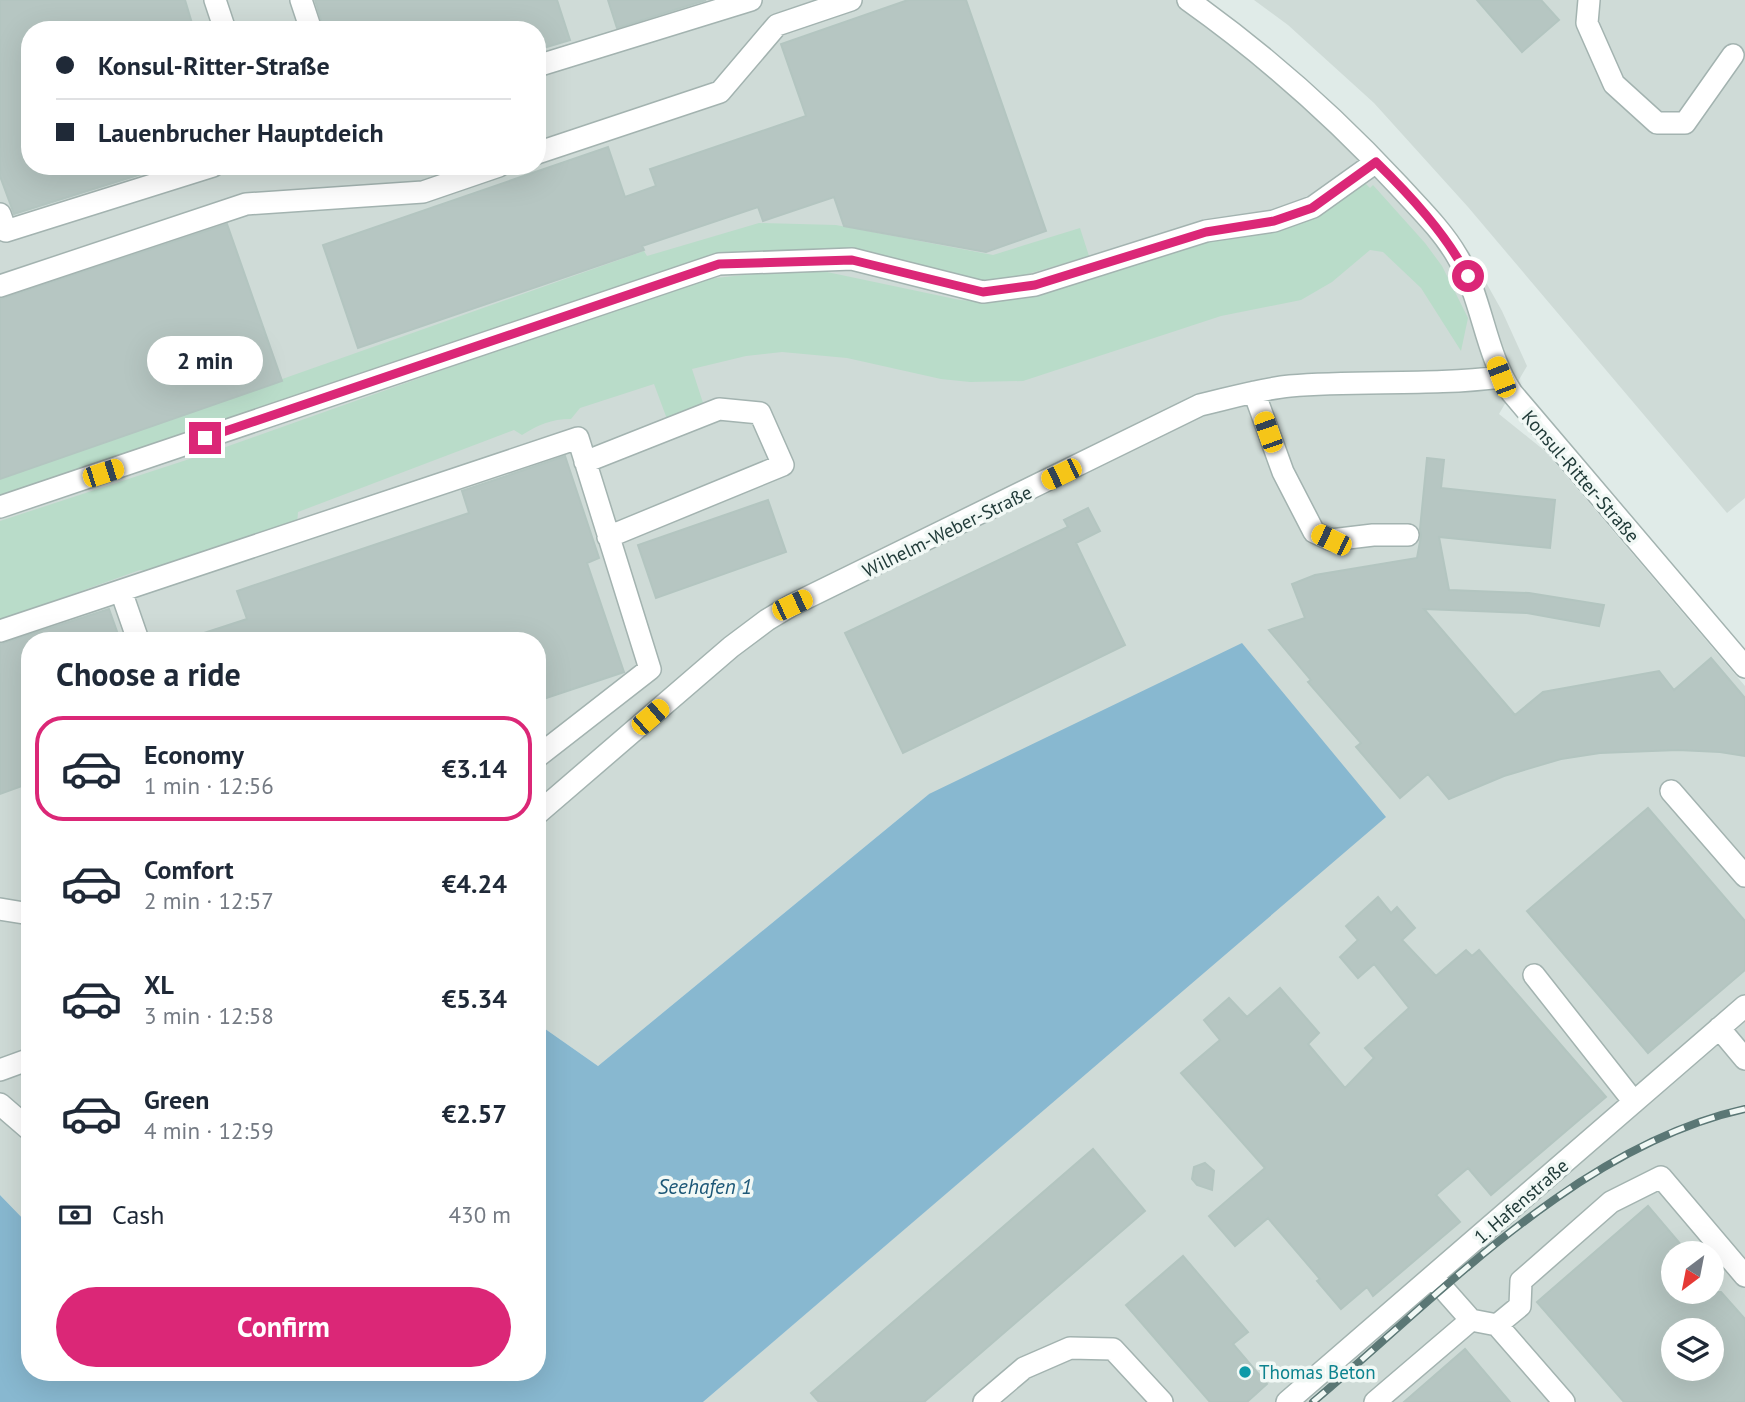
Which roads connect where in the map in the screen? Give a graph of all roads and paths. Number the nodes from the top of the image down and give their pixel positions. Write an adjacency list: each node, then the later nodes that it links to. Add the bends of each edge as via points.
1 (215, 0): 7 (street)
2 (301, 0): 8 (street)
3 (751, 0): 10 (street)
4 (851, 0): 11 (street, via 777,25 720,92)
5 (1188, 0): 12 (street, Konsul-Ritter-Straße, via 1270,64)
6 (1589, 0): 9 (street, via 1587,23 1614,84 1657,123 1685,123)
7 (222, 21)
8 (308, 21)
9 (1733, 55)
10 (546, 63)
11 (546, 150)
12 (1376, 162): 17 (street, Konsul-Ritter-Straße, via 1456,253 1479,305); 20 (street, via 1312,208 1274,221 1206,232 1035,285 983,292 852,260 719,264)
13 (184, 175): 15 (street, via 6,231)
14 (472, 175): 16 (street, via 424,191 246,204)
15 (0, 214)
16 (0, 286)
17 (1501, 377): 18 (street, Wilhelm-Weber-Straße, via 1458,383 1358,383); 26 (street, Konsul-Ritter-Straße, via 1525,411)
18 (1254, 391): 21 (street, via 1283,472 1314,532 1331,540); 29 (street, Wilhelm-Weber-Straße, via 1200,405 792,605 721,656)
19 (585, 462): 22 (street); 22 (street, via 719,409 760,413 783,465); 23 (street, via 578,438)
20 (0, 508)
21 (1408, 535)
22 (608, 537): 27 (street, via 650,669)
23 (121, 591): 24 (street); 25 (street)
24 (0, 631)
25 (135, 632)
26 (1745, 667)
27 (546, 750)
28 (1671, 790): 30 (street)
29 (546, 806)
30 (1745, 876)
31 (0, 909): 32 (street)
32 (21, 912)
33 (1534, 975): 39 (street)
34 (1745, 1006): 35 (street, 1. Hafenstraße)
35 (1719, 1028): 36 (street); 39 (street, 1. Hafenstraße)
36 (1745, 1059)
37 (21, 1062): 38 (street)
38 (0, 1070)
39 (1634, 1102): 42 (street, 1. Hafenstraße)
40 (0, 1104): 41 (street)
41 (21, 1122)
42 (1433, 1276): 44 (street); 46 (street, 1. Hafenstraße)
43 (1745, 1276): 45 (street, via 1661,1177 1611,1202 1521,1281 1520,1306)
44 (1471, 1320): 45 (street); 49 (street)
45 (1497, 1325): 50 (street)
46 (1291, 1398)
47 (984, 1402): 48 (street, via 1024,1368 1070,1348 1113,1349)
48 (1162, 1402)
49 (1375, 1402)
50 (1563, 1402)

